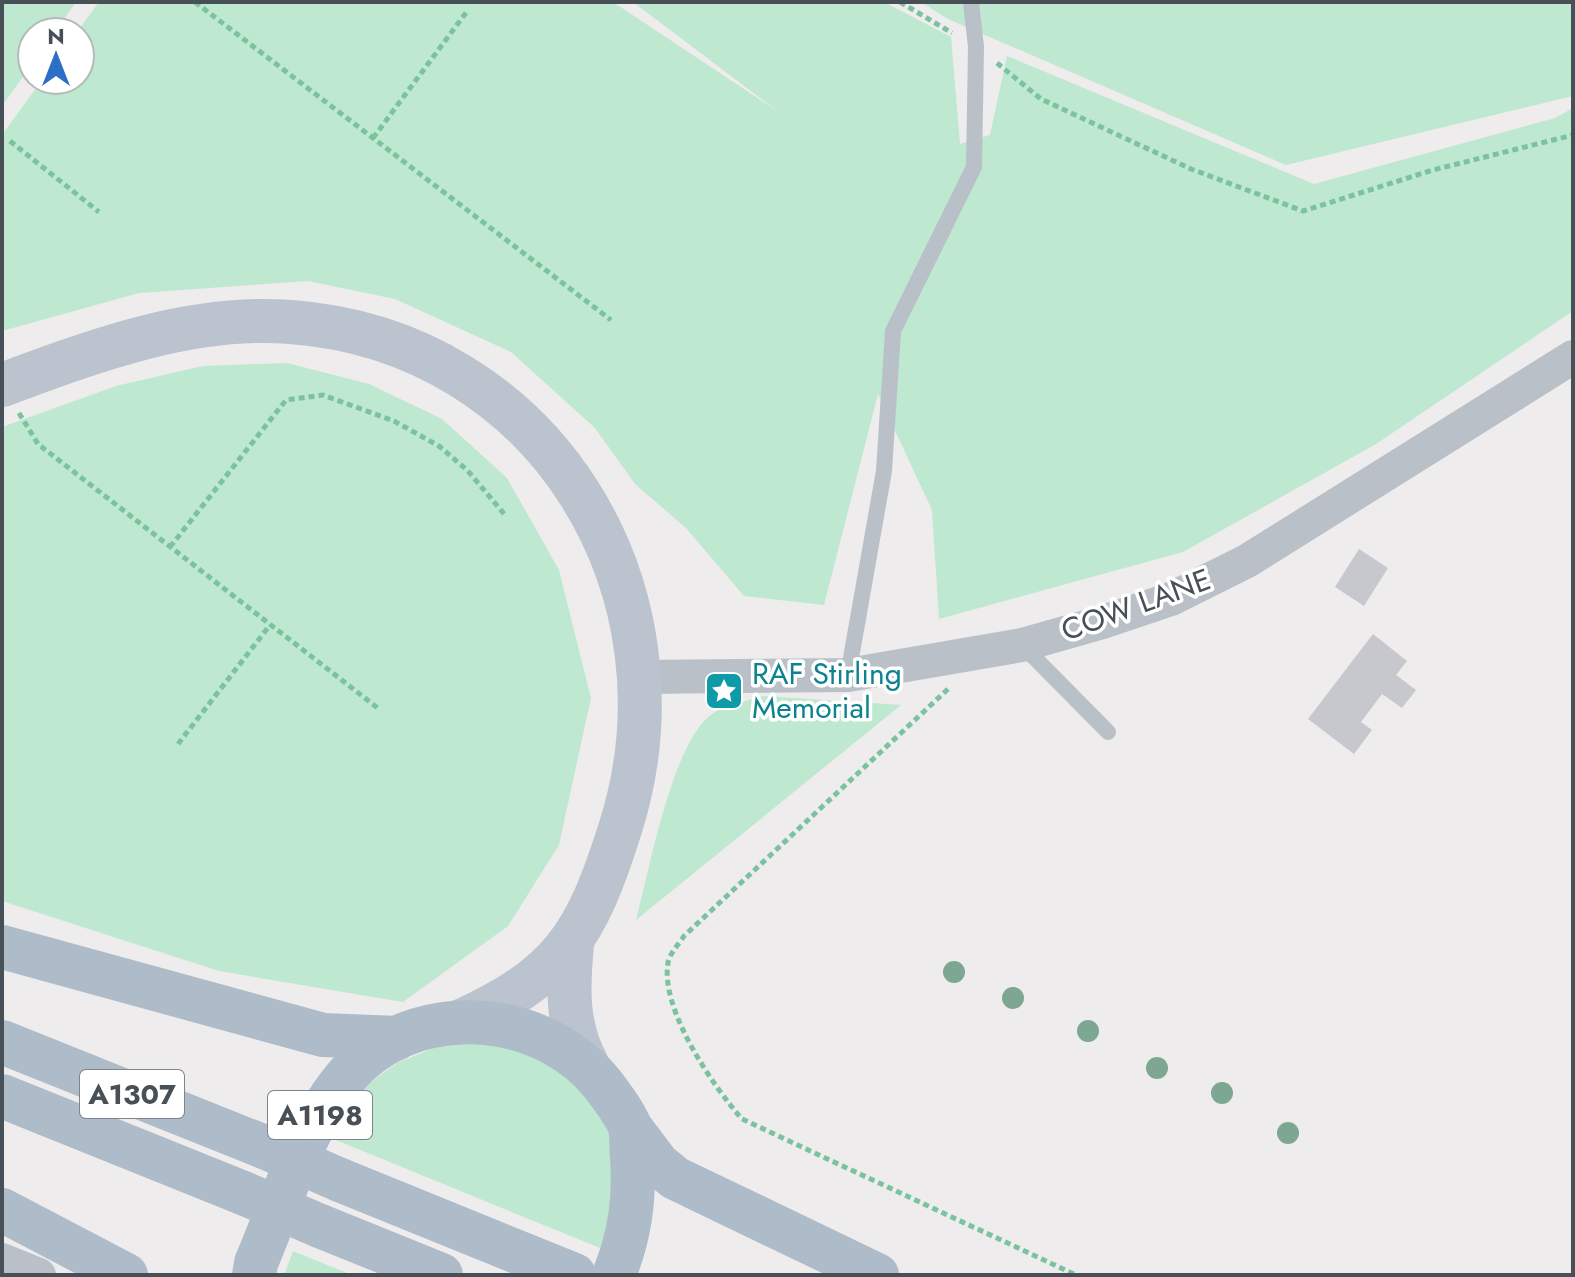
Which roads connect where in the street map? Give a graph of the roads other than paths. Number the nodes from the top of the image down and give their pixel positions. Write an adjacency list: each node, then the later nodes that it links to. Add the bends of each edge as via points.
1 (971, 2): 5 (lane, via 976,47 974,167 893,331 884,471)
2 (1573, 357): 4 (street, COW LANE, via 1247,561 1171,599)
3 (2, 385): 6 (main road, via 88,353 217,323 328,327 407,350 498,404 542,445 574,485 620,574)
4 (1022, 645): 5 (street, COW LANE); 7 (lane)
5 (848, 675): 6 (street, COW LANE)
6 (641, 677): 8 (main road, via 641,732 631,795 603,878)
7 (1108, 732)
8 (572, 944): 10 (main road, via 504,1002); 13 (main road, via 568,986 573,1037)
9 (2, 947): 11 (main road, via 323,1035)
10 (457, 1023): 11 (main road, A1198); 13 (main road, A1198, via 522,1028)
11 (397, 1038): 20 (main road, A1198, via 359,1063 335,1089)
12 (2, 1042): 22 (main road, A1307, bridge)
13 (587, 1064): 15 (main road, A1198)
14 (2, 1096): 21 (main road, A1307, bridge)
15 (630, 1127): 23 (main road, via 633,1206); 24 (main road, via 675,1178)
16 (2, 1210): 19 (main road)
17 (2, 1260): 18 (street)
18 (39, 1275)
19 (126, 1275)
20 (254, 1275)
21 (441, 1275)
22 (574, 1275)
23 (614, 1275)
24 (877, 1275)

